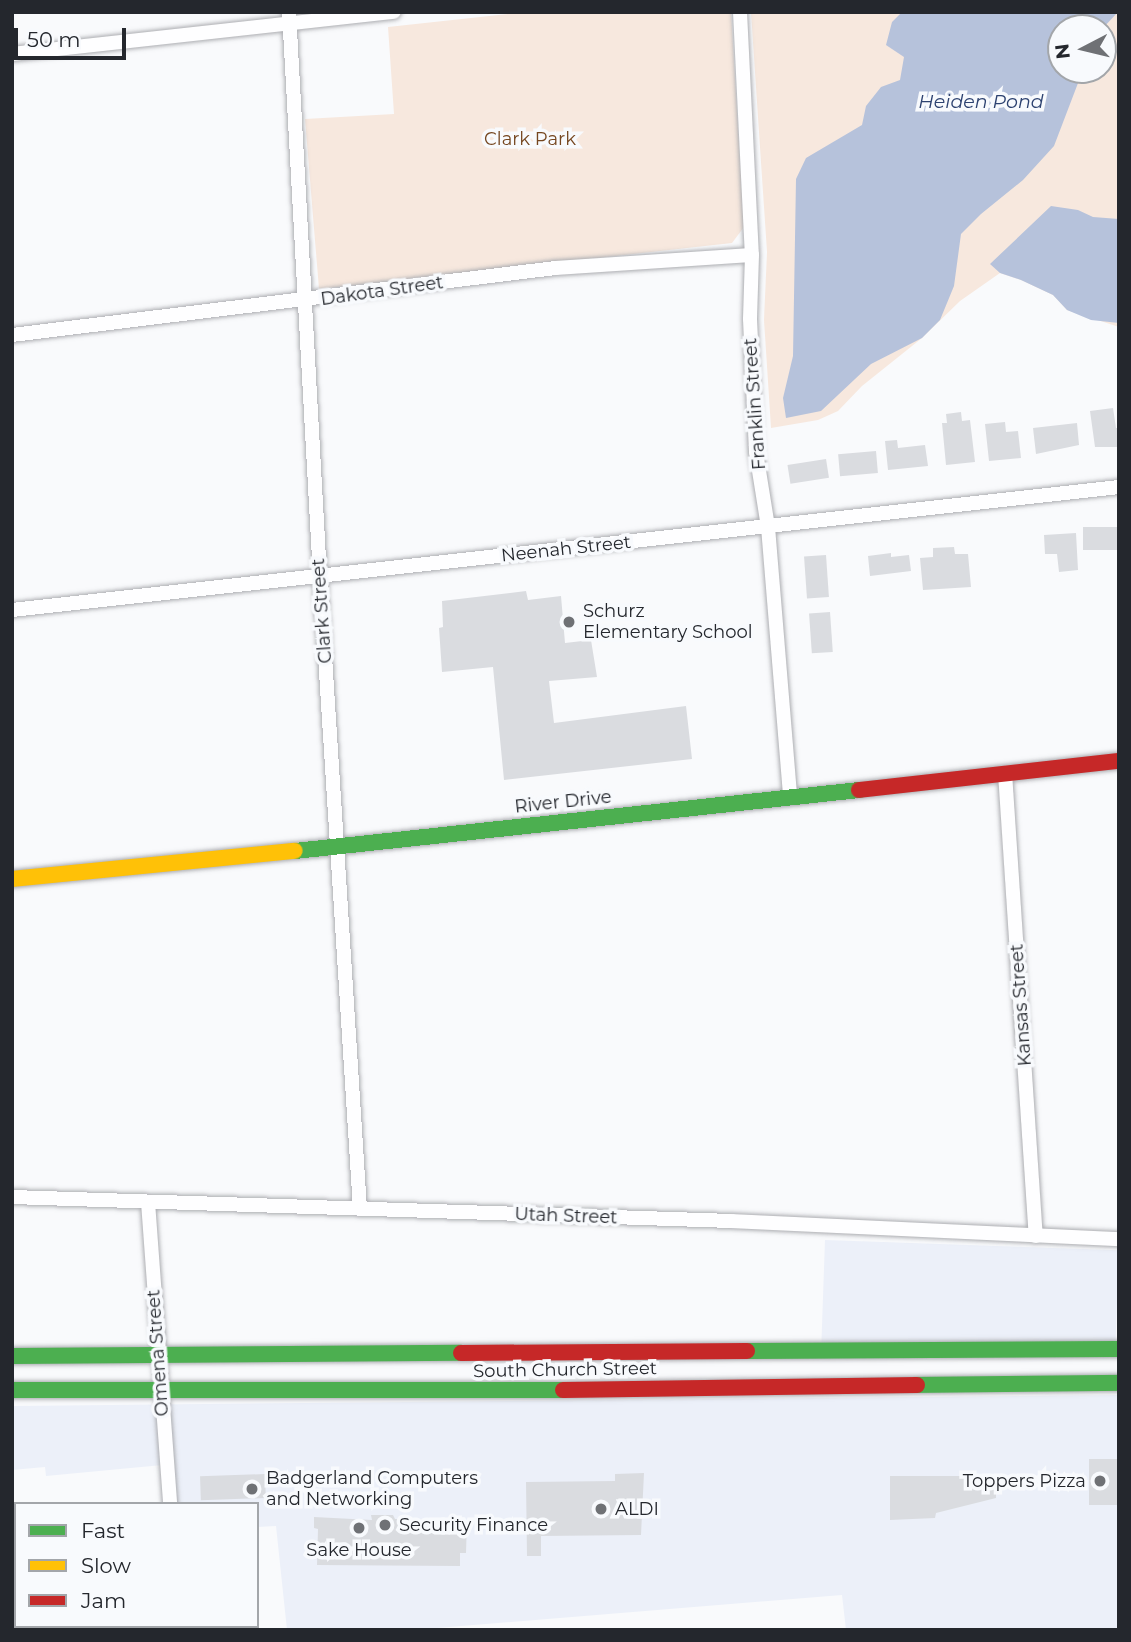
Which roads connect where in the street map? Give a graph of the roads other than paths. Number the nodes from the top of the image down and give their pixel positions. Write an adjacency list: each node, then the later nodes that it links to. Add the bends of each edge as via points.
1 (394, 12): 3 (street)
2 (740, 12): 5 (street, Franklin Street)
3 (289, 17): 4 (street); 6 (street, Clark Street)
4 (12, 54)
5 (752, 255): 6 (street, Dakota Street, via 555,268); 9 (street, Franklin Street, via 756,452)
6 (305, 301): 7 (street, Dakota Street); 10 (street, Clark Street)
7 (12, 335)
8 (1119, 487): 9 (street, Neenah Street)
9 (768, 527): 10 (street, Neenah Street); 14 (street, Franklin Street)
10 (320, 577): 11 (street, Neenah Street); 15 (street, Clark Street)
11 (12, 610)
12 (1119, 761): 13 (main road, River Drive)
13 (1005, 773): 14 (main road, River Drive); 20 (street, Kansas Street)
14 (790, 796): 15 (main road, River Drive)
15 (338, 847): 16 (main road, River Drive); 19 (street, Clark Street)
16 (12, 879)
17 (12, 1197): 18 (street, Utah Street)
18 (148, 1202): 19 (street, Utah Street); 23 (street, Omena Street)
19 (360, 1209): 20 (street, Utah Street)
20 (1036, 1236): 21 (street, Utah Street)
21 (1119, 1239)
22 (1119, 1349): 23 (main road, South Church Street)
23 (157, 1354): 24 (main road, South Church Street); 27 (street, Omena Street)
24 (12, 1356)
25 (1119, 1383): 27 (main road, South Church Street)
26 (12, 1391): 27 (main road, South Church Street)
27 (159, 1391): 28 (street, Omena Street)
28 (170, 1502)

